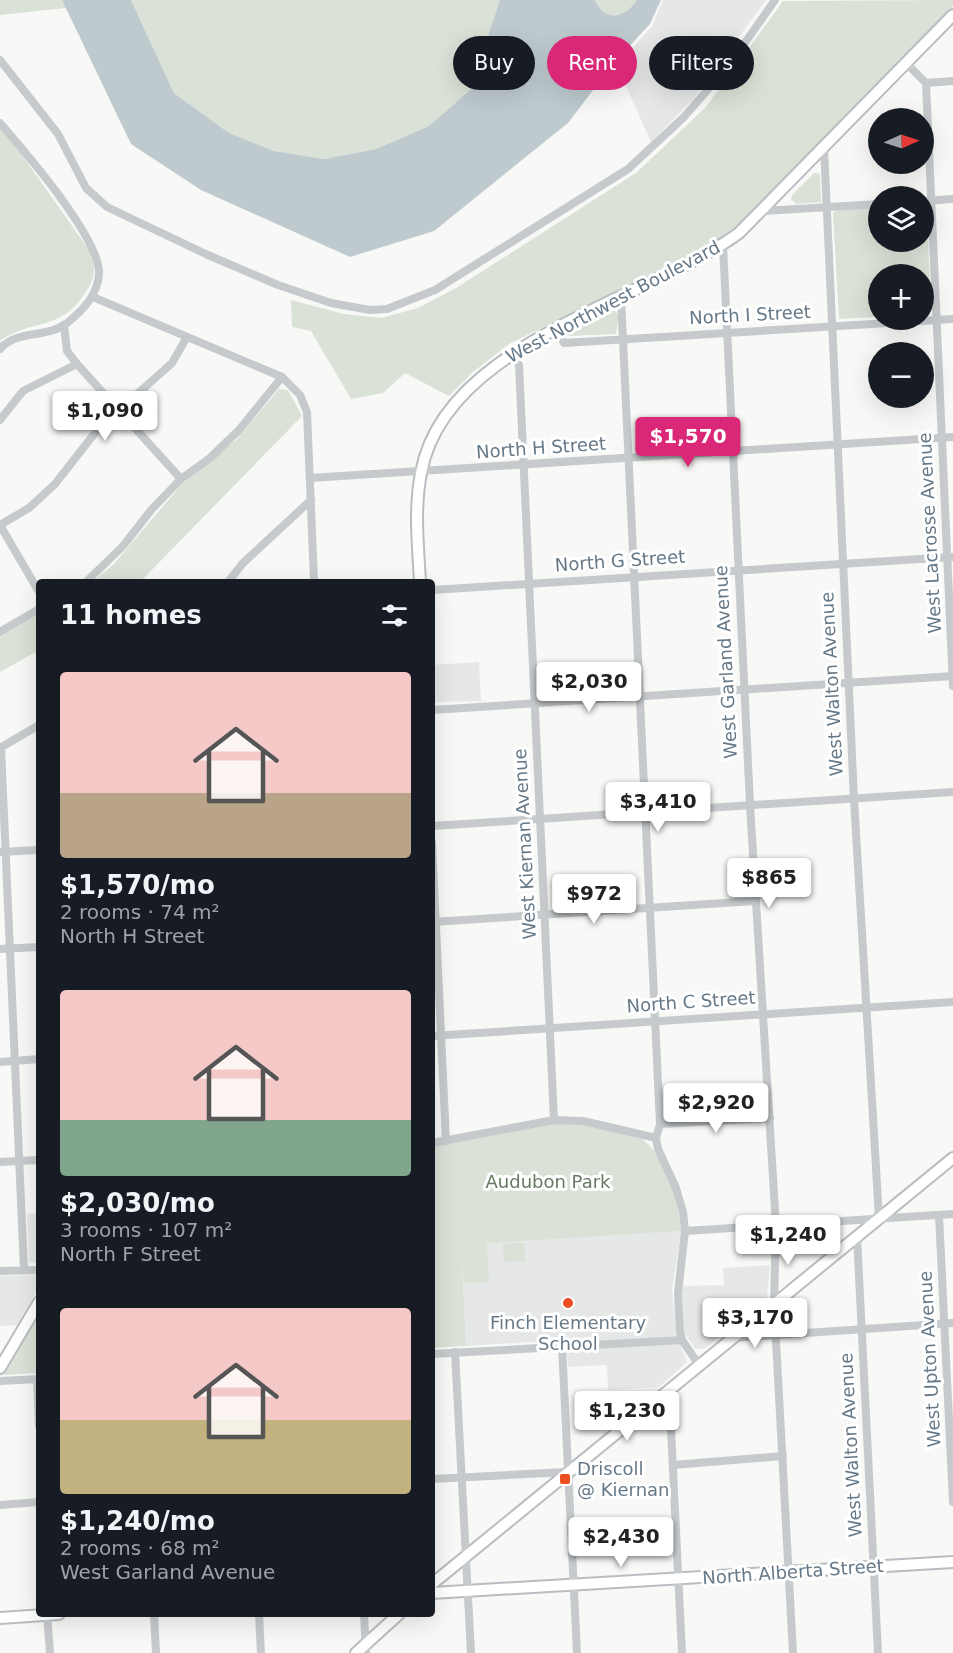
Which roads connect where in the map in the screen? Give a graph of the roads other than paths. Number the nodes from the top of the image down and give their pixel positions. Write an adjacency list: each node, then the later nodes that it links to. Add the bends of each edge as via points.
1 (776, 0): 3 (street, via 730,64 684,117 628,169 435,290 402,304 370,310 331,303 278,285 145,227 94,199 58,134)
2 (953, 15): 4 (main road, West Northwest Boulevard)
3 (0, 60)
4 (906, 63): 6 (street); 8 (main road, West Northwest Boulevard)
5 (953, 81): 6 (street)
6 (926, 83): 9 (street, West Lacrosse Avenue)
7 (0, 123): 17 (street, via 47,180 95,252 99,274)
8 (824, 148): 13 (street, West Walton Avenue); 14 (main road, West Northwest Boulevard)
9 (927, 186)
10 (953, 199): 11 (street)
11 (934, 200)
12 (868, 205): 13 (street)
13 (826, 208): 14 (street); 22 (street, West Walton Avenue)
14 (763, 211): 15 (main road, West Northwest Boulevard)
15 (723, 245): 18 (main road, West Northwest Boulevard); 24 (street, West Garland Avenue)
16 (931, 252): 20 (street, West Lacrosse Avenue)
17 (93, 297): 21 (street); 25 (street)
18 (621, 298): 23 (main road, West Northwest Boulevard); 26 (street)
19 (953, 318): 20 (street, North I Street)
20 (936, 320): 22 (street, North I Street); 34 (street, West Lacrosse Avenue)
21 (64, 325): 27 (street, via 16,336); 29 (street, via 67,351)
22 (832, 327): 24 (street, North I Street); 35 (street, West Walton Avenue)
23 (558, 330): 26 (street, North I Street, via 564,343); 28 (main road, West Northwest Boulevard)
24 (727, 333): 26 (street, North I Street); 36 (street, West Garland Avenue)
25 (187, 337): 30 (street); 31 (street, via 157,379)
26 (623, 340): 37 (street)
27 (0, 349)
28 (512, 353): 38 (street, West Kiernan Avenue, via 519,365); 39 (main road, West Northwest Boulevard, via 479,377 455,402 430,441)
29 (77, 364): 31 (street); 32 (street, via 32,384)
30 (282, 377): 40 (street, via 239,430 210,458); 41 (street, via 300,395 307,412)
31 (119, 409): 40 (street); 43 (street, via 55,484 29,508)
32 (0, 420)
33 (953, 437): 34 (street, North H Street)
34 (942, 438): 35 (street, North H Street); 44 (street, West Lacrosse Avenue)
35 (837, 446): 36 (street, North H Street); 45 (street, West Walton Avenue)
36 (732, 453): 37 (street, North H Street); 46 (street, West Garland Avenue)
37 (629, 458): 38 (street, North H Street); 47 (street)
38 (524, 466): 39 (street, North H Street); 52 (street, West Kiernan Avenue)
39 (421, 472): 41 (street, North H Street); 51 (main road, West Northwest Boulevard, via 417,506)
40 (181, 478): 48 (street)
41 (310, 478): 42 (street)
42 (311, 500): 49 (street); 50 (street)
43 (0, 525): 53 (street)
44 (950, 557): 45 (street, North G Street); 57 (street, West Lacrosse Avenue)
45 (843, 564): 46 (street, North G Street); 58 (street, West Walton Avenue)
46 (737, 570): 47 (street, North G Street); 60 (street, West Garland Avenue)
47 (634, 577): 52 (street, North G Street); 61 (street)
48 (89, 579)
49 (230, 579)
50 (314, 579)
51 (420, 579)
52 (529, 584): 54 (street, North G Street); 62 (street, West Kiernan Avenue)
53 (36, 587)
54 (435, 590)
55 (36, 611): 56 (street)
56 (0, 632)
57 (952, 676): 58 (street); 59 (street, West Lacrosse Avenue)
58 (848, 682): 60 (street); 67 (street, West Walton Avenue)
59 (953, 686)
60 (744, 690): 61 (street); 68 (street, West Garland Avenue)
61 (639, 697): 62 (street); 69 (street)
62 (535, 704): 63 (street); 70 (street, West Kiernan Avenue)
63 (435, 710)
64 (36, 727): 65 (street)
65 (1, 747): 73 (street)
66 (953, 792): 67 (street)
67 (854, 799): 68 (street); 83 (street, West Walton Avenue)
68 (750, 805): 69 (street); 74 (street, West Garland Avenue)
69 (644, 811): 70 (street); 75 (street)
70 (540, 818): 71 (street); 76 (street, West Kiernan Avenue)
71 (435, 826)
72 (36, 850): 73 (street)
73 (3, 852): 79 (street)
74 (755, 901): 75 (street); 84 (street, West Garland Avenue)
75 (648, 908): 76 (street); 85 (street)
76 (544, 915): 77 (street); 86 (street, West Kiernan Avenue)
77 (435, 922)
78 (36, 946): 79 (street)
79 (10, 948): 80 (street); 89 (street)
80 (0, 949)
81 (435, 979): 87 (street)
82 (953, 1002): 83 (street, North C Street)
83 (867, 1007): 84 (street, North C Street); 103 (street, West Walton Avenue)
84 (762, 1014): 85 (street, North C Street); 91 (street, West Garland Avenue)
85 (654, 1021): 86 (street, North C Street); 93 (street)
86 (550, 1028): 87 (street, North C Street); 92 (street, West Kiernan Avenue)
87 (436, 1036): 95 (street)
88 (36, 1059): 89 (street)
89 (15, 1061): 90 (street); 99 (street)
90 (0, 1062)
91 (770, 1118): 93 (street); 104 (street, West Garland Avenue)
92 (554, 1120): 94 (street, via 583,1121); 95 (street)
93 (660, 1124): 94 (street)
94 (656, 1138): 105 (street, via 681,1199)
95 (446, 1141): 96 (street)
96 (435, 1143)
97 (953, 1158): 103 (main road)
98 (36, 1160): 99 (street)
99 (20, 1161): 100 (street); 107 (street)
100 (0, 1162)
101 (953, 1214): 102 (street)
102 (939, 1215): 103 (street); 112 (street, West Upton Avenue)
103 (879, 1218): 104 (street); 106 (main road)
104 (776, 1226): 105 (street); 110 (street, West Garland Avenue)
105 (685, 1231): 116 (street, via 678,1293)
106 (857, 1236): 110 (main road); 113 (street, West Walton Avenue)
107 (24, 1269): 108 (street); 109 (street)
108 (36, 1270)
109 (0, 1271)
110 (774, 1304): 114 (street, West Garland Avenue); 115 (main road)
111 (36, 1307): 121 (main road)
112 (949, 1323): 113 (street); 131 (street, West Upton Avenue)
113 (862, 1328): 114 (street); 136 (street, West Walton Avenue)
114 (776, 1333): 115 (street); 125 (street, West Garland Avenue)
115 (732, 1338): 120 (main road)
116 (682, 1340): 117 (street); 120 (street)
117 (562, 1346): 118 (street); 127 (street)
118 (455, 1352): 119 (street); 128 (street)
119 (435, 1354)
120 (699, 1365): 124 (main road)
121 (0, 1368)
122 (36, 1379): 123 (street)
123 (0, 1381)
124 (669, 1389): 126 (street); 127 (main road)
125 (783, 1456): 126 (street); 137 (street, West Garland Avenue)
126 (673, 1465): 139 (street)
127 (567, 1472): 128 (street); 133 (main road); 141 (street)
128 (463, 1477): 129 (street); 133 (street)
129 (435, 1479)
130 (36, 1502): 132 (street)
131 (953, 1502)
132 (0, 1505)
133 (466, 1554): 134 (main road); 142 (street)
134 (456, 1562): 138 (main road); 140 (main road)
135 (953, 1562): 136 (main road, North Alberta Street)
136 (874, 1567): 137 (main road, North Alberta Street); 162 (street, West Walton Avenue)
137 (789, 1572): 139 (main road, North Alberta Street); 161 (street, West Garland Avenue)
138 (435, 1576)
139 (679, 1579): 141 (main road, North Alberta Street); 160 (street)
140 (435, 1581)
141 (574, 1585): 142 (main road, North Alberta Street); 159 (street)
142 (469, 1591): 143 (main road, North Alberta Street); 158 (street)
143 (454, 1592): 144 (main road, North Alberta Street); 145 (main road, North Alberta Street)
144 (435, 1593)
145 (435, 1598)
146 (36, 1615): 152 (main road)
147 (47, 1617): 154 (street)
148 (154, 1617): 155 (street)
149 (259, 1617): 156 (street)
150 (363, 1617): 153 (street)
151 (397, 1617): 153 (main road)
152 (0, 1618)
153 (366, 1648): 157 (main road)
154 (50, 1653)
155 (156, 1653)
156 (261, 1653)
157 (356, 1653)
158 (471, 1653)
159 (577, 1653)
160 (682, 1653)
161 (793, 1653)
162 (878, 1653)

